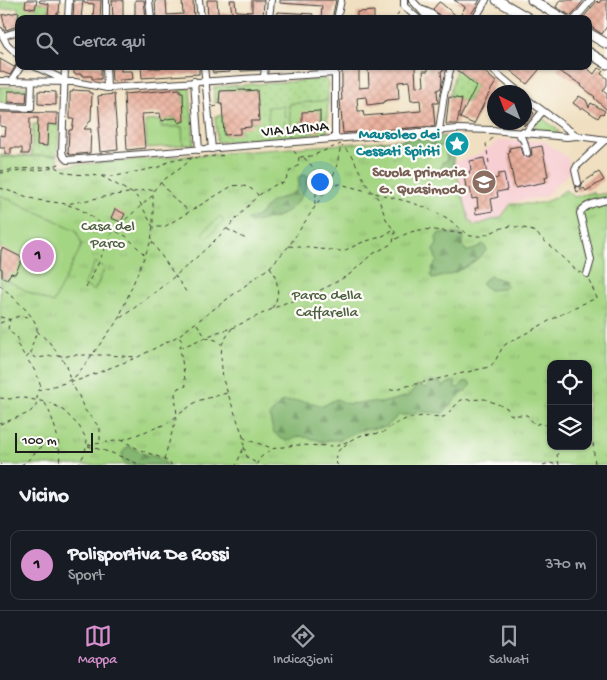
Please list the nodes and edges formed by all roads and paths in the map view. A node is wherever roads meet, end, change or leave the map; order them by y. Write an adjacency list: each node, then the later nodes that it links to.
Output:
1 (68, 0): 14 (street)
2 (106, 0): 15 (street)
3 (149, 0): 16 (street)
4 (199, 0): 17 (street)
5 (271, 0): 18 (street)
6 (340, 0): 19 (street)
7 (404, 0): 20 (street)
8 (412, 0): 13 (street)
9 (486, 0): 23 (street)
10 (497, 0): 24 (main road)
11 (532, 0): 25 (main road)
12 (591, 0): 26 (street)
13 (422, 10): 21 (street); 22 (street)
14 (68, 15)
15 (106, 15)
16 (151, 15)
17 (201, 15)
18 (269, 15)
19 (338, 15)
20 (414, 15)
21 (426, 15)
22 (433, 15)
23 (477, 15)
24 (523, 15)
25 (557, 15)
26 (578, 15)
27 (15, 31): 28 (street)
28 (1, 34): 32 (street)
29 (592, 35): 30 (main road)
30 (607, 44)
31 (0, 52): 33 (path)
32 (15, 52)
33 (3, 54)
34 (592, 55): 35 (main road)
35 (607, 64)
36 (19, 70): 47 (street)
37 (43, 70): 52 (street)
38 (65, 70): 52 (street)
39 (106, 70): 54 (street)
40 (204, 70): 49 (street)
41 (265, 70): 46 (street)
42 (325, 70): 46 (street)
43 (335, 70): 64 (street)
44 (451, 70): 60 (street)
45 (493, 70): 53 (street)
46 (264, 76): 49 (street)
47 (13, 79): 48 (street); 51 (street)
48 (0, 80)
49 (205, 80): 50 (street); 58 (street)
50 (194, 81): 54 (street); 69 (street)
51 (32, 82): 52 (street); 57 (street)
52 (64, 82): 54 (street); 69 (street, VIA LATINA)
53 (511, 85)
54 (107, 88)
55 (532, 104): 59 (street)
56 (222, 105): 58 (path)
57 (0, 107)
58 (208, 108): 68 (street)
59 (542, 112): 61 (street); 63 (street)
60 (439, 130): 61 (street, VIA LATINA); 64 (street, VIA LATINA)
61 (524, 132): 63 (street, VIA LATINA); 70 (street)
62 (492, 134): 75 (path)
63 (577, 136): 65 (street, VIA LATINA)
64 (335, 139): 68 (street, VIA LATINA)
65 (606, 140): 81 (street)
66 (342, 144): 74 (path); 82 (path); 86 (path)
67 (291, 148): 73 (path)
68 (212, 149): 69 (street, VIA LATINA)
69 (199, 150)
70 (527, 153)
71 (227, 155): 72 (path)
72 (192, 157): 79 (path); 80 (path)
73 (299, 157): 74 (path); 87 (path)
74 (304, 158): 92 (path)
75 (489, 163)
76 (58, 165): 77 (path)
77 (54, 166): 78 (path); 79 (path)
78 (0, 172)
79 (101, 176): 85 (path)
80 (160, 183): 84 (path); 93 (path)
81 (578, 183)
82 (328, 187): 86 (path); 92 (path)
83 (0, 188): 90 (path)
84 (155, 188): 85 (path); 88 (path)
85 (130, 192): 90 (path); 91 (path)
86 (372, 192): 98 (path); 100 (path)
87 (258, 195): 93 (path); 97 (path)
88 (152, 196): 91 (path); 96 (path)
89 (607, 200): 107 (street)
90 (67, 204): 95 (path)
91 (142, 205): 96 (path); 99 (path)
92 (315, 207): 104 (path)
93 (189, 210): 96 (path)
94 (112, 219): 95 (path)
95 (106, 227): 99 (path)
96 (154, 227): 103 (path)
97 (227, 229): 101 (path); 108 (path)
98 (393, 229): 102 (path); 104 (path)
99 (114, 230): 105 (path); 110 (path)
100 (465, 233): 102 (path); 107 (path)
101 (246, 239)
102 (395, 240): 112 (path)
103 (151, 241): 105 (path); 108 (path)
104 (289, 246): 106 (path)
105 (145, 255): 116 (path)
106 (270, 267): 112 (path); 118 (path)
107 (587, 274): 132 (path)
108 (176, 277): 111 (path); 116 (path)
109 (0, 285): 114 (path)
110 (86, 287)
111 (187, 293)
112 (268, 311): 119 (path)
113 (0, 317): 115 (path)
114 (32, 317): 115 (path); 120 (path)
115 (9, 320): 117 (path); 129 (path)
116 (118, 320): 127 (path)
117 (0, 323)
118 (197, 323): 121 (path); 122 (path)
119 (232, 328): 122 (path); 123 (path)
120 (36, 331): 125 (path); 126 (path)
121 (178, 336): 124 (path); 128 (path)
122 (206, 338): 123 (path); 124 (path)
123 (222, 344): 133 (path)
124 (180, 348): 137 (path)
125 (30, 354): 126 (path); 129 (path)
126 (59, 355): 127 (path); 130 (path)
127 (93, 355): 128 (path); 130 (path)
128 (138, 357): 130 (path)
129 (26, 358): 131 (path)
130 (70, 381): 131 (path); 144 (path)
131 (41, 388): 135 (path)
132 (390, 390)
133 (228, 393): 137 (path); 140 (path)
134 (0, 398): 135 (path)
135 (35, 401): 136 (path); 138 (path)
136 (44, 402): 145 (path); 148 (path)
137 (177, 416): 142 (path); 150 (path)
138 (0, 424)
139 (547, 426): 141 (path)
140 (242, 436): 146 (path); 147 (path)
141 (352, 439): 147 (path); 158 (path)
142 (122, 440): 144 (path); 150 (path)
143 (592, 442): 161 (path)
144 (100, 443): 145 (path)
145 (87, 445): 154 (path); 155 (path)
146 (244, 447): 151 (path); 157 (path)
147 (271, 448): 151 (path)
148 (60, 450): 152 (path); 153 (path)
149 (559, 450): 160 (path)
150 (164, 459): 156 (path)
151 (256, 464)
152 (21, 465)
153 (59, 465)
154 (78, 465)
155 (141, 465)
156 (172, 465)
157 (236, 465)
158 (338, 465)
159 (544, 465): 160 (path)
160 (558, 465)
161 (595, 465)

